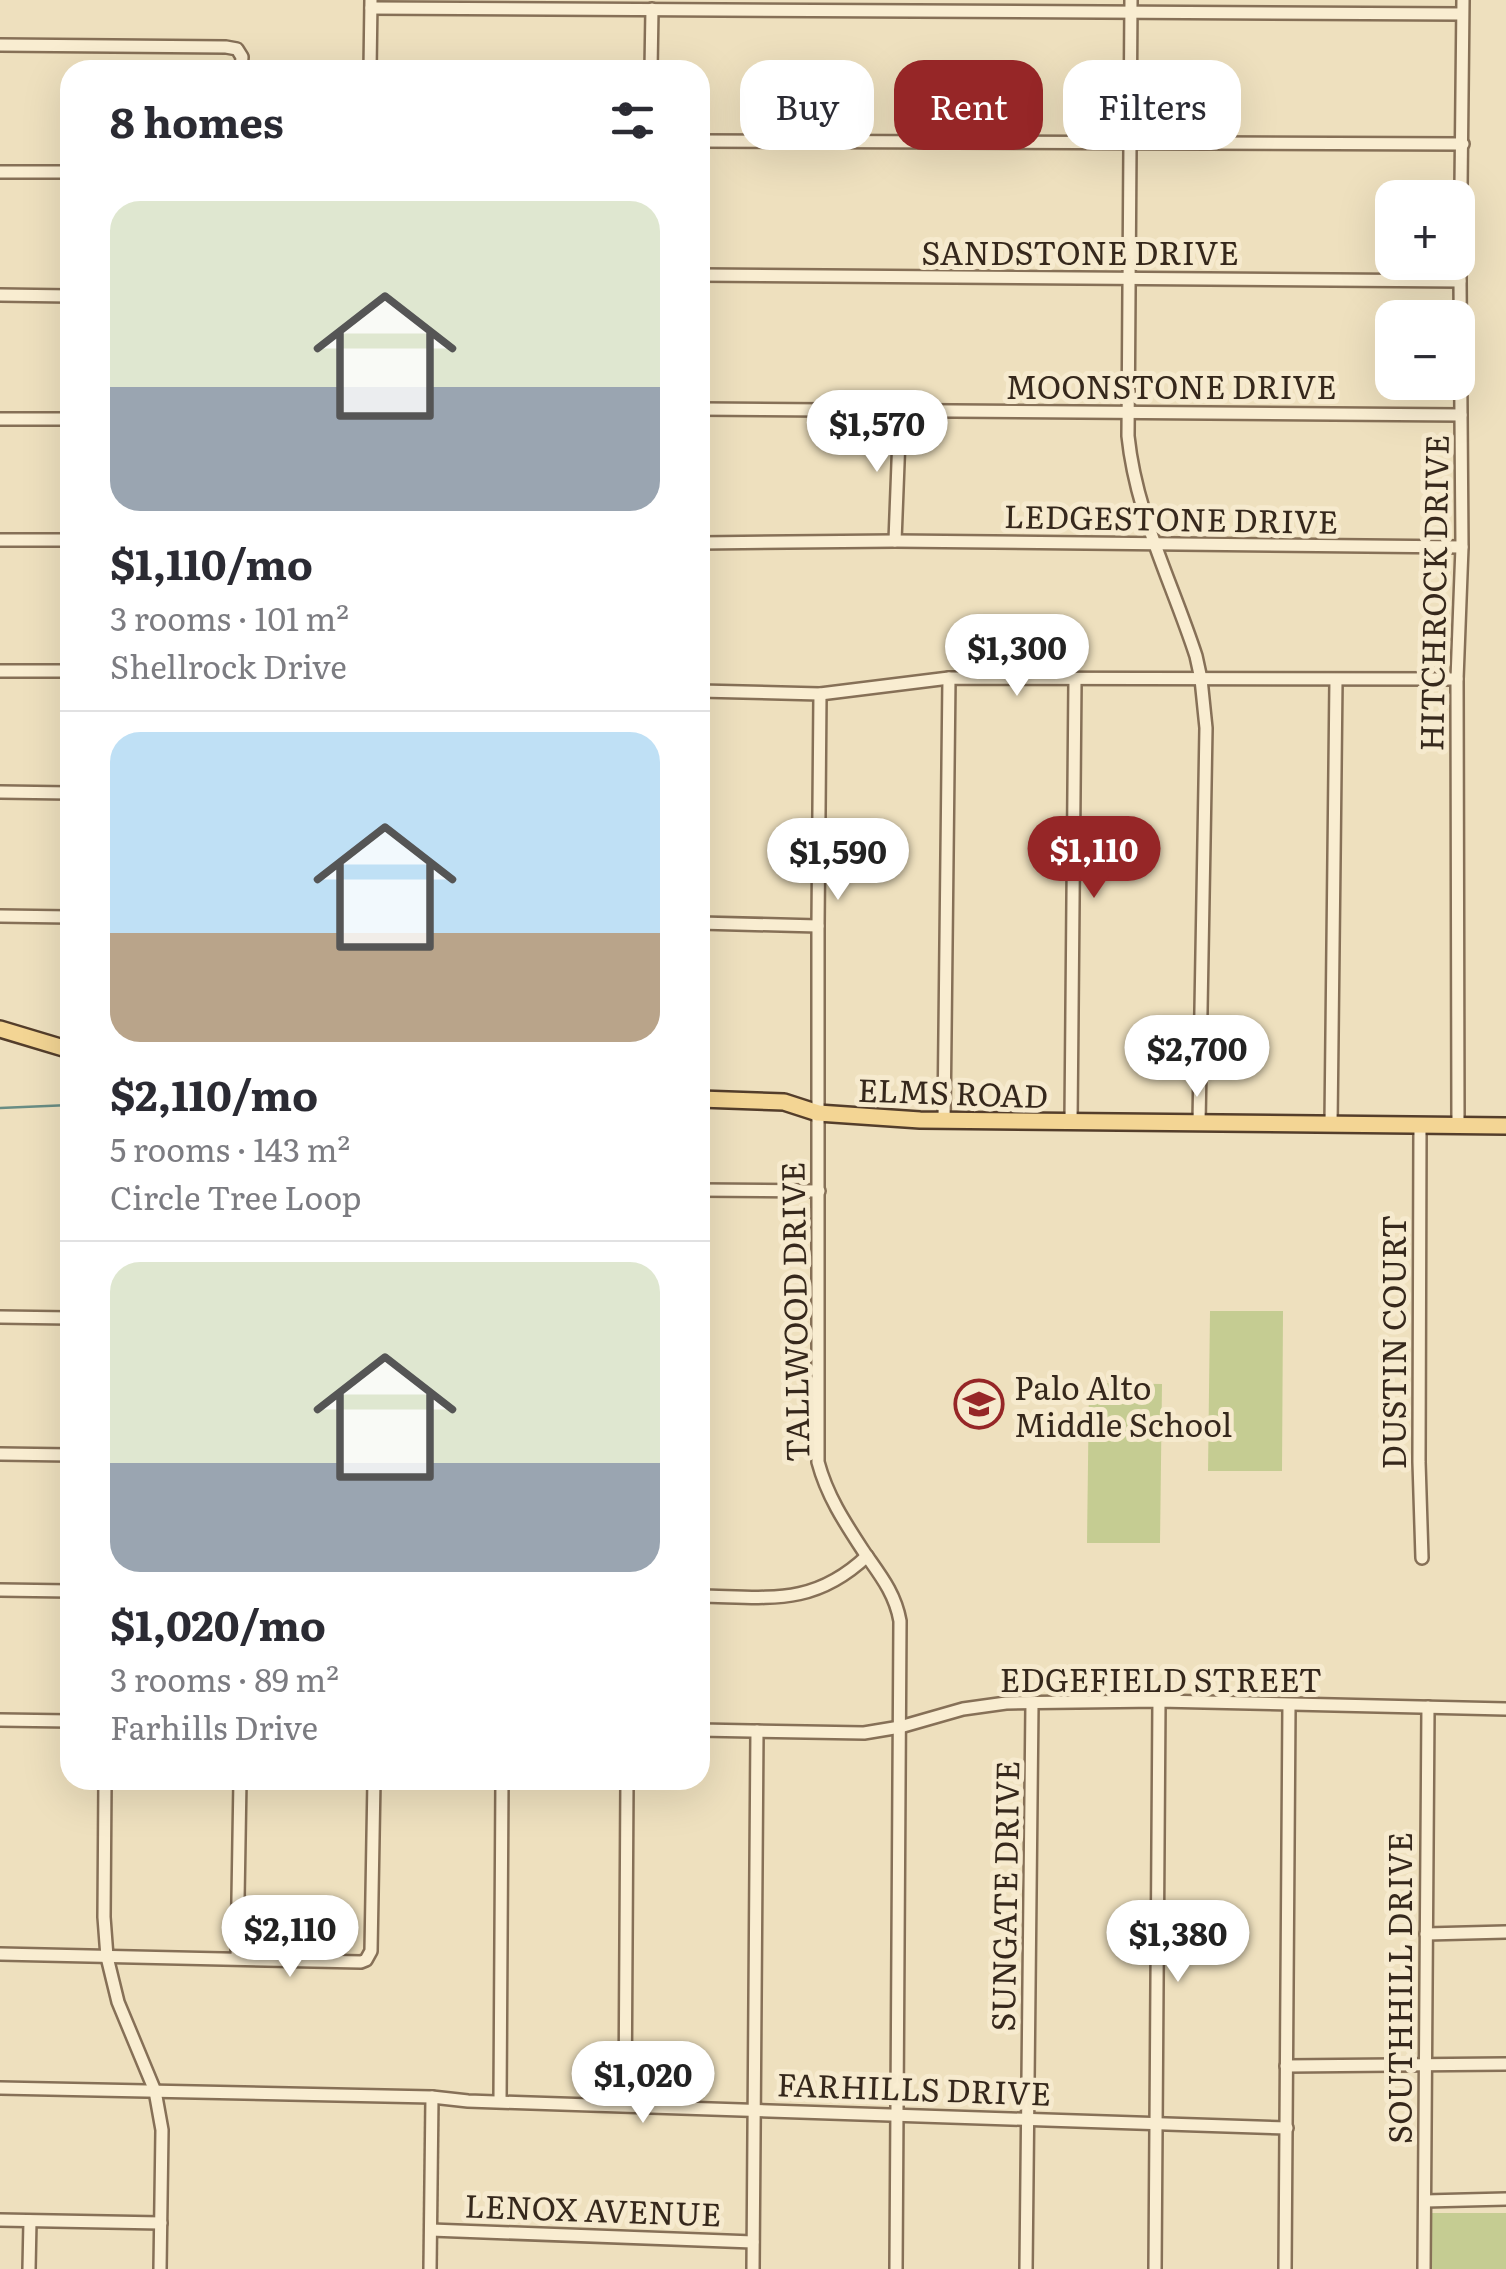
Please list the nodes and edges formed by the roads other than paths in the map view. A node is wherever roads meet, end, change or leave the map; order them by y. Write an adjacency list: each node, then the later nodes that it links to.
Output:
1 (371, 4): 5 (street); 8 (street)
2 (902, 5): 3 (street); 5 (street)
3 (1131, 6): 4 (street); 10 (street)
4 (1462, 7): 14 (street, HITCHROCK DRIVE)
5 (652, 10): 9 (street)
6 (0, 46): 7 (street)
7 (242, 60)
8 (370, 60)
9 (651, 60)
10 (1131, 60)
11 (710, 141): 12 (street)
12 (1063, 143)
13 (1241, 143): 14 (street)
14 (1463, 144): 20 (street, HITCHROCK DRIVE)
15 (1130, 150): 19 (street)
16 (0, 172): 17 (street)
17 (60, 172)
18 (710, 275): 19 (street, SANDSTONE DRIVE)
19 (1130, 279): 20 (street, SANDSTONE DRIVE); 25 (street)
20 (1460, 281): 26 (street, HITCHROCK DRIVE)
21 (0, 295): 22 (street)
22 (60, 296)
23 (710, 409): 24 (street, MOONSTONE DRIVE)
24 (900, 410): 25 (street, MOONSTONE DRIVE); 31 (street)
25 (1128, 412): 26 (street, MOONSTONE DRIVE); 33 (street)
26 (1462, 415): 34 (street, HITCHROCK DRIVE)
27 (0, 419): 28 (street)
28 (60, 419)
29 (0, 540): 30 (street)
30 (60, 540)
31 (895, 542): 32 (street, LEDGESTONE DRIVE); 33 (street, LEDGESTONE DRIVE)
32 (710, 543)
33 (1155, 544): 34 (street, LEDGESTONE DRIVE); 38 (street)
34 (1462, 547): 39 (street, HITCHROCK DRIVE)
35 (0, 671): 36 (street)
36 (60, 671)
37 (949, 678): 40 (street); 43 (street); 54 (street)
38 (1201, 679): 40 (street); 41 (street); 56 (street)
39 (1458, 679): 41 (street); 60 (street, HITCHROCK DRIVE)
40 (1075, 680): 55 (street)
41 (1336, 680): 57 (street)
42 (710, 691): 43 (street)
43 (820, 694): 49 (street, TALLWOOD DRIVE)
44 (0, 792): 45 (street)
45 (60, 794)
46 (0, 916): 47 (street)
47 (60, 916)
48 (710, 922): 49 (street)
49 (818, 926): 53 (street, TALLWOOD DRIVE)
50 (0, 1029): 51 (main road)
51 (60, 1047)
52 (710, 1099): 53 (main road, ELMS ROAD)
53 (818, 1112): 54 (main road, ELMS ROAD); 62 (street, TALLWOOD DRIVE)
54 (944, 1121): 55 (main road, ELMS ROAD)
55 (1071, 1122): 56 (main road, ELMS ROAD)
56 (1200, 1123): 57 (main road, ELMS ROAD)
57 (1331, 1124): 58 (main road, ELMS ROAD)
58 (1420, 1125): 60 (main road, ELMS ROAD); 68 (street, DUSTIN COURT)
59 (1506, 1126): 60 (main road, ELMS ROAD)
60 (1458, 1127)
61 (710, 1190): 62 (street)
62 (819, 1191): 67 (street, TALLWOOD DRIVE)
63 (0, 1317): 64 (street)
64 (60, 1318)
65 (0, 1454): 66 (street)
66 (60, 1454)
67 (867, 1556): 71 (street); 79 (street, TALLWOOD DRIVE)
68 (1422, 1558)
69 (0, 1590): 70 (street)
70 (60, 1591)
71 (710, 1596)
72 (1159, 1702): 73 (street, EDGEFIELD STREET); 74 (street, EDGEFIELD STREET); 103 (street)
73 (1032, 1704): 79 (street, EDGEFIELD STREET); 102 (street, SUNGATE DRIVE)
74 (1290, 1705): 75 (street, EDGEFIELD STREET); 93 (street)
75 (1428, 1707): 76 (street, EDGEFIELD STREET); 88 (street, SOUTHHILL DRIVE)
76 (1506, 1708)
77 (0, 1720): 78 (street)
78 (60, 1721)
79 (900, 1727): 81 (street, EDGEFIELD STREET); 101 (street, TALLWOOD DRIVE)
80 (710, 1730): 81 (street, EDGEFIELD STREET)
81 (756, 1731): 100 (street)
82 (105, 1790): 90 (street)
83 (240, 1790): 91 (street)
84 (374, 1790): 91 (street)
85 (502, 1790): 98 (street)
86 (627, 1790): 99 (street)
87 (1506, 1932): 88 (street)
88 (1426, 1934): 94 (street, SOUTHHILL DRIVE)
89 (0, 1954): 90 (street)
90 (107, 1956): 91 (street); 96 (street)
91 (238, 1958)
92 (1506, 2064): 94 (street)
93 (1286, 2066): 94 (street); 104 (street)
94 (1425, 2066): 106 (street, SOUTHHILL DRIVE)
95 (0, 2088): 96 (street, FARHILLS DRIVE)
96 (155, 2091): 97 (street, FARHILLS DRIVE); 109 (street)
97 (432, 2096): 98 (street, FARHILLS DRIVE); 110 (street)
98 (500, 2101): 99 (street, FARHILLS DRIVE)
99 (625, 2105): 100 (street, FARHILLS DRIVE)
100 (754, 2109): 101 (street, FARHILLS DRIVE); 111 (street)
101 (898, 2114): 102 (street, FARHILLS DRIVE); 116 (street, TALLWOOD DRIVE)
102 (1028, 2119): 103 (street, FARHILLS DRIVE); 117 (street, SUNGATE DRIVE)
103 (1156, 2124): 104 (street, FARHILLS DRIVE); 118 (street)
104 (1286, 2128): 119 (street)
105 (1506, 2199): 106 (street)
106 (1425, 2201): 120 (street, SOUTHHILL DRIVE)
107 (0, 2220): 108 (street)
108 (30, 2221): 109 (street); 112 (street)
109 (161, 2222): 113 (street)
110 (430, 2230): 111 (street, LENOX AVENUE); 114 (street)
111 (753, 2242): 115 (street)
112 (30, 2269)
113 (160, 2269)
114 (430, 2269)
115 (753, 2269)
116 (896, 2269)
117 (1026, 2269)
118 (1155, 2269)
119 (1285, 2269)
120 (1424, 2269)

